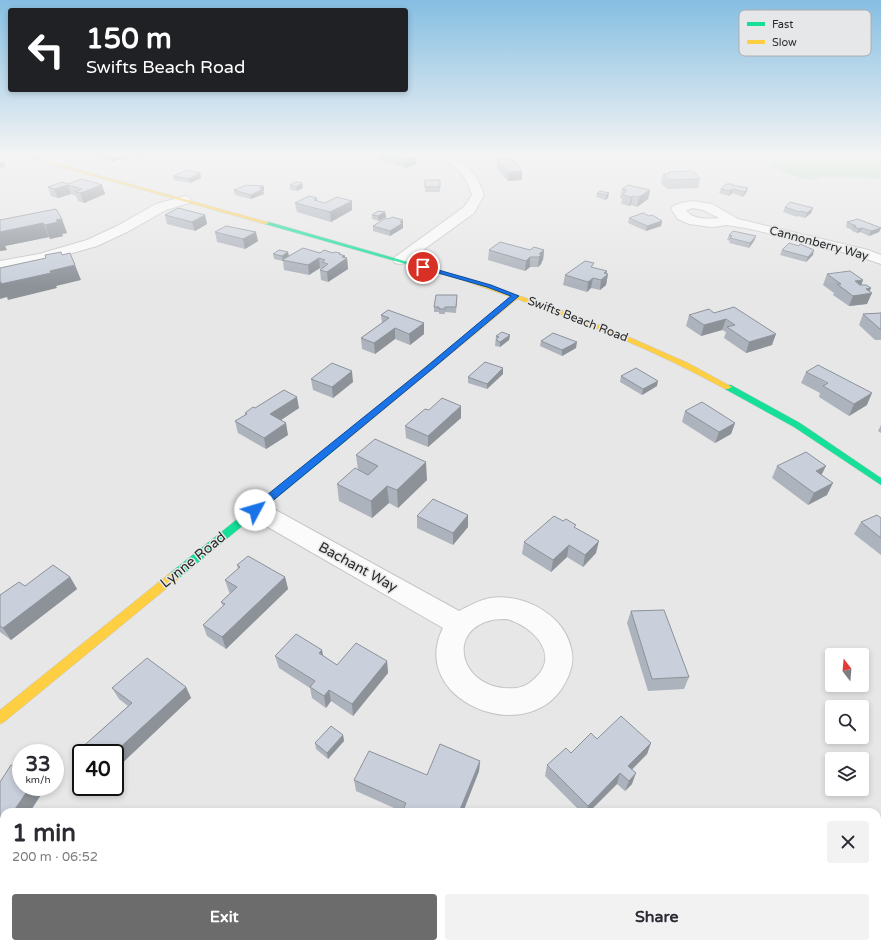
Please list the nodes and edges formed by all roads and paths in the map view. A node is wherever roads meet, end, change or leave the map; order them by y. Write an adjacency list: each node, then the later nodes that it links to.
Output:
1 (179, 198): 3 (street, Swifts Beach Road)
2 (476, 198): 5 (street)
3 (185, 200): 5 (street, Swifts Beach Road); 7 (street)
4 (734, 222): 6 (street, Cannonberry Way)
5 (400, 260): 8 (street, Swifts Beach Road)
6 (881, 260)
7 (0, 265)
8 (516, 296): 9 (street, Swifts Beach Road); 10 (street, Lynne Road)
9 (881, 482)
10 (255, 510): 11 (street, Bachant Way); 12 (street, Lynne Road)
11 (461, 625)
12 (0, 718)

